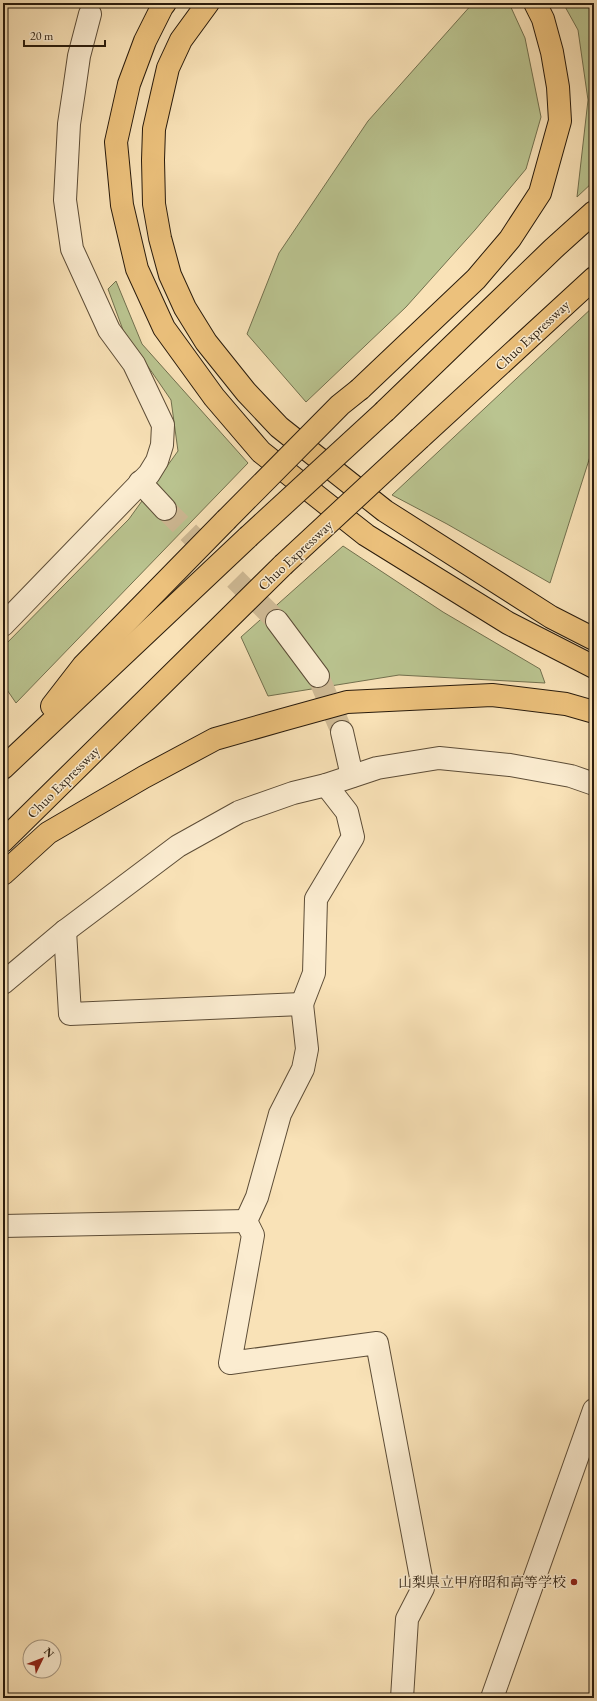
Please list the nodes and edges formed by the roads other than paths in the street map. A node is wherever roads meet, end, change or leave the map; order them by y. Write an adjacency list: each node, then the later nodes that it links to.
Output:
1 (165, 3): 12 (highway)
2 (208, 3): 11 (highway)
3 (535, 3): 16 (highway, bridge)
4 (90, 14): 7 (street)
5 (594, 212): 16 (highway, bridge)
6 (594, 278): 20 (highway, Chuo Expressway, bridge)
7 (140, 482): 8 (street); 10 (street)
8 (165, 509)
9 (277, 621): 13 (street)
10 (3, 625)
11 (594, 639)
12 (594, 666)
13 (318, 676)
14 (594, 712): 21 (highway)
15 (342, 732): 17 (street)
16 (9, 762)
17 (352, 776): 18 (street); 19 (street)
18 (594, 784)
19 (326, 785): 22 (street); 24 (street)
20 (3, 841)
21 (3, 874)
22 (65, 930): 23 (street); 24 (street)
23 (3, 983)
24 (302, 1004): 25 (street)
25 (246, 1221): 26 (street); 28 (street)
26 (3, 1226)
27 (594, 1410): 29 (street)
28 (402, 1698)
29 (492, 1698)

